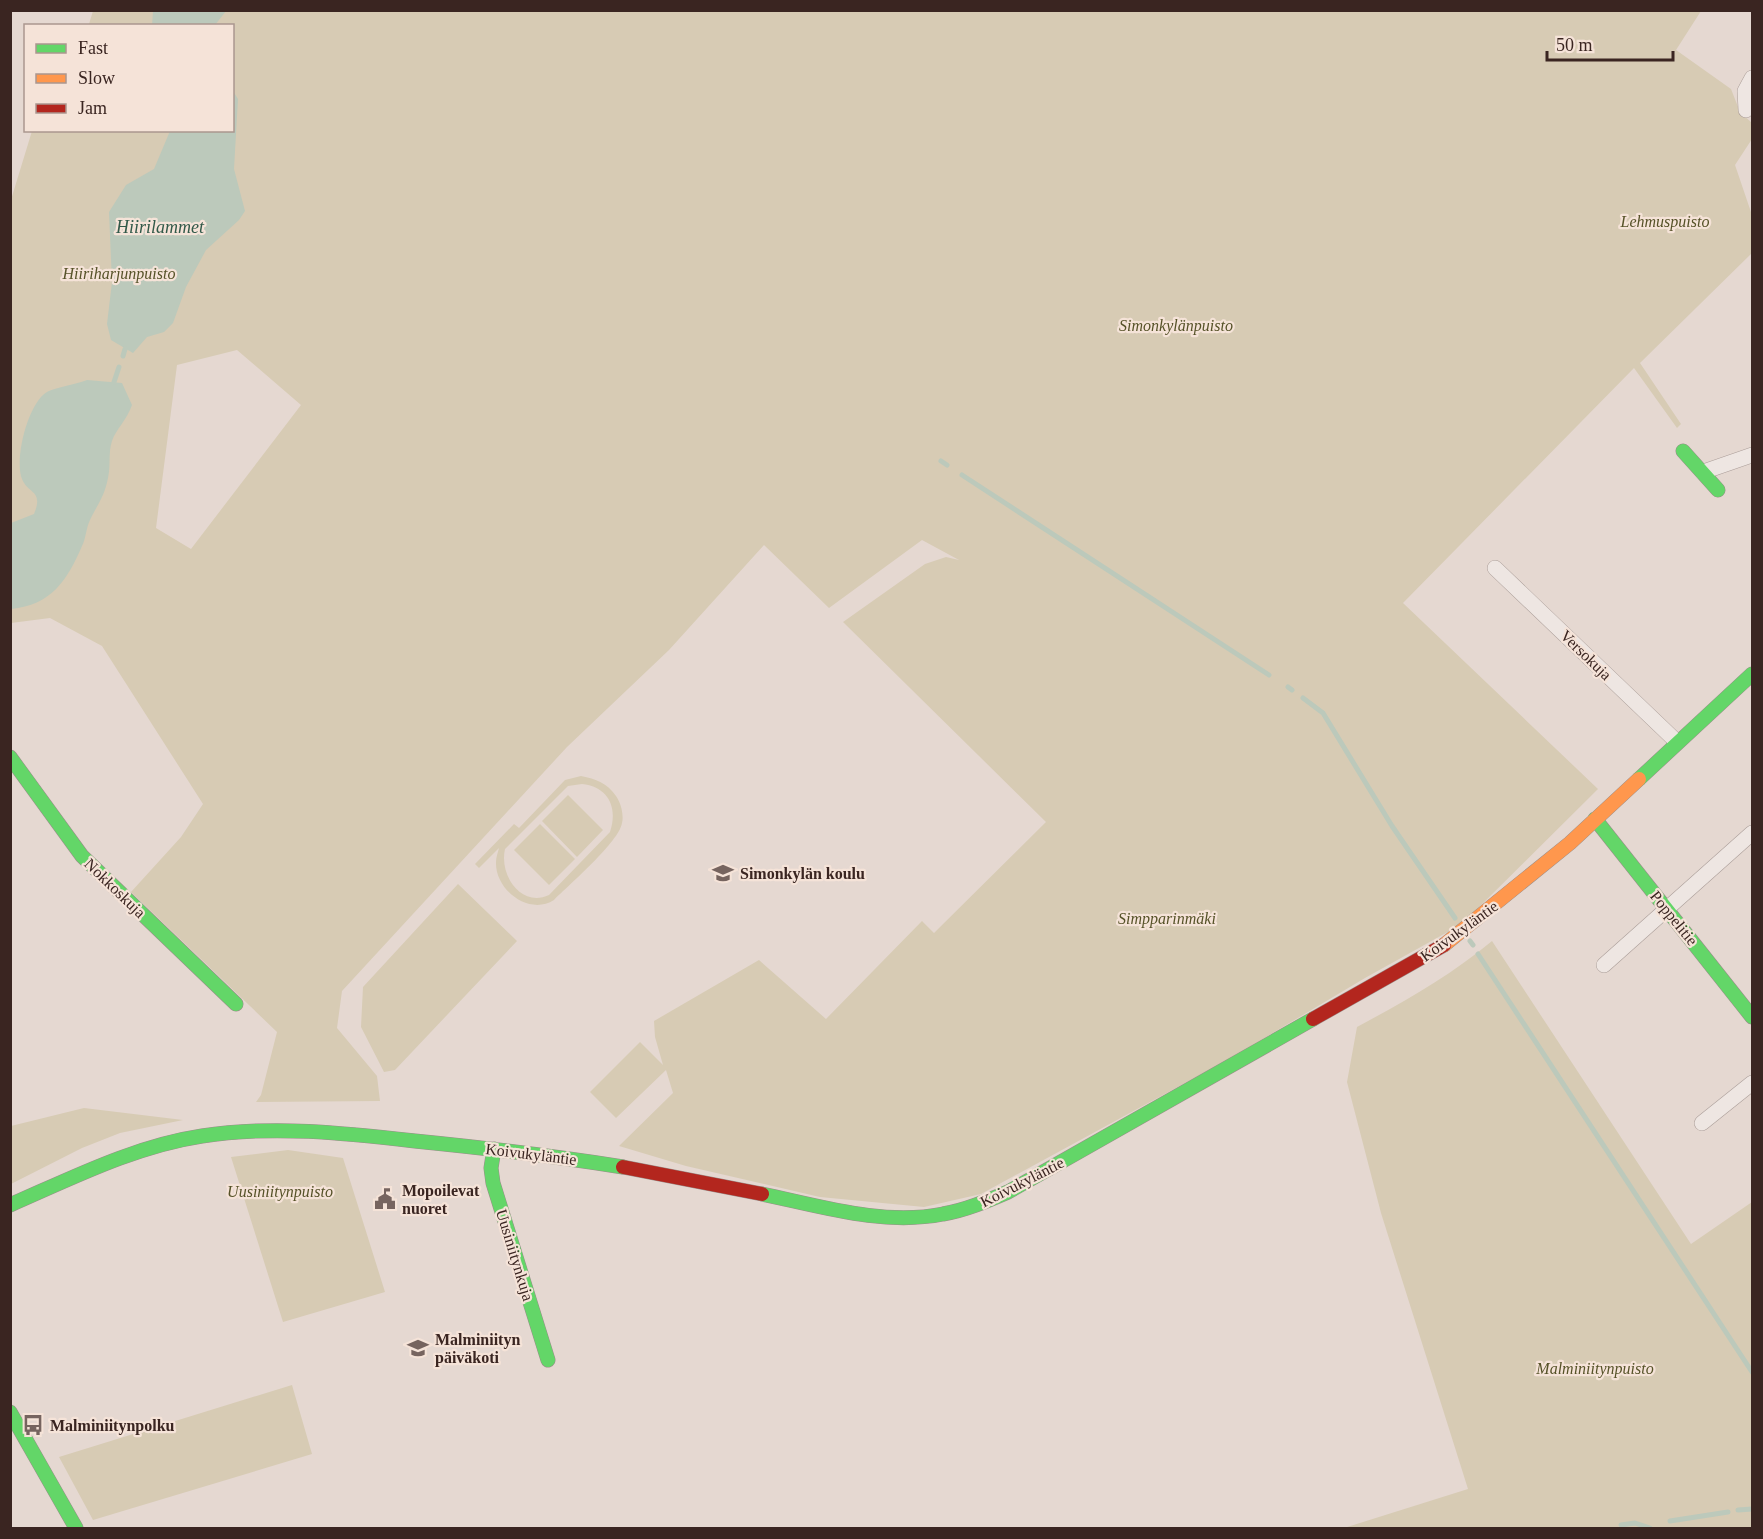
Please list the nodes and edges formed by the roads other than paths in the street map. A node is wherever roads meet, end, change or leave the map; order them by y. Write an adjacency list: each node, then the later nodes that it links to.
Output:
1 (1752, 78): 2 (street)
2 (1746, 110)
3 (1683, 451): 5 (main road)
4 (1752, 455): 5 (street)
5 (1703, 472): 6 (main road)
6 (1719, 490)
7 (1495, 568): 9 (street, Versokuja)
8 (1752, 674): 9 (main road, Koivukyläntie)
9 (1677, 742): 11 (main road, Koivukyläntie)
10 (10, 757): 15 (main road, Nokkoskuja)
11 (1595, 819): 13 (main road, Poppelitie); 19 (main road, Koivukyläntie)
12 (1752, 833): 13 (street)
13 (1666, 909): 14 (street); 16 (main road, Poppelitie)
14 (1604, 965)
15 (236, 1004)
16 (1752, 1017)
17 (1752, 1083): 18 (street)
18 (1702, 1123)
19 (494, 1149): 20 (main road, Koivukyläntie); 21 (main road, Uusiniitynkuja)
20 (10, 1205)
21 (548, 1360)
22 (10, 1412): 23 (main road)
23 (76, 1528)

